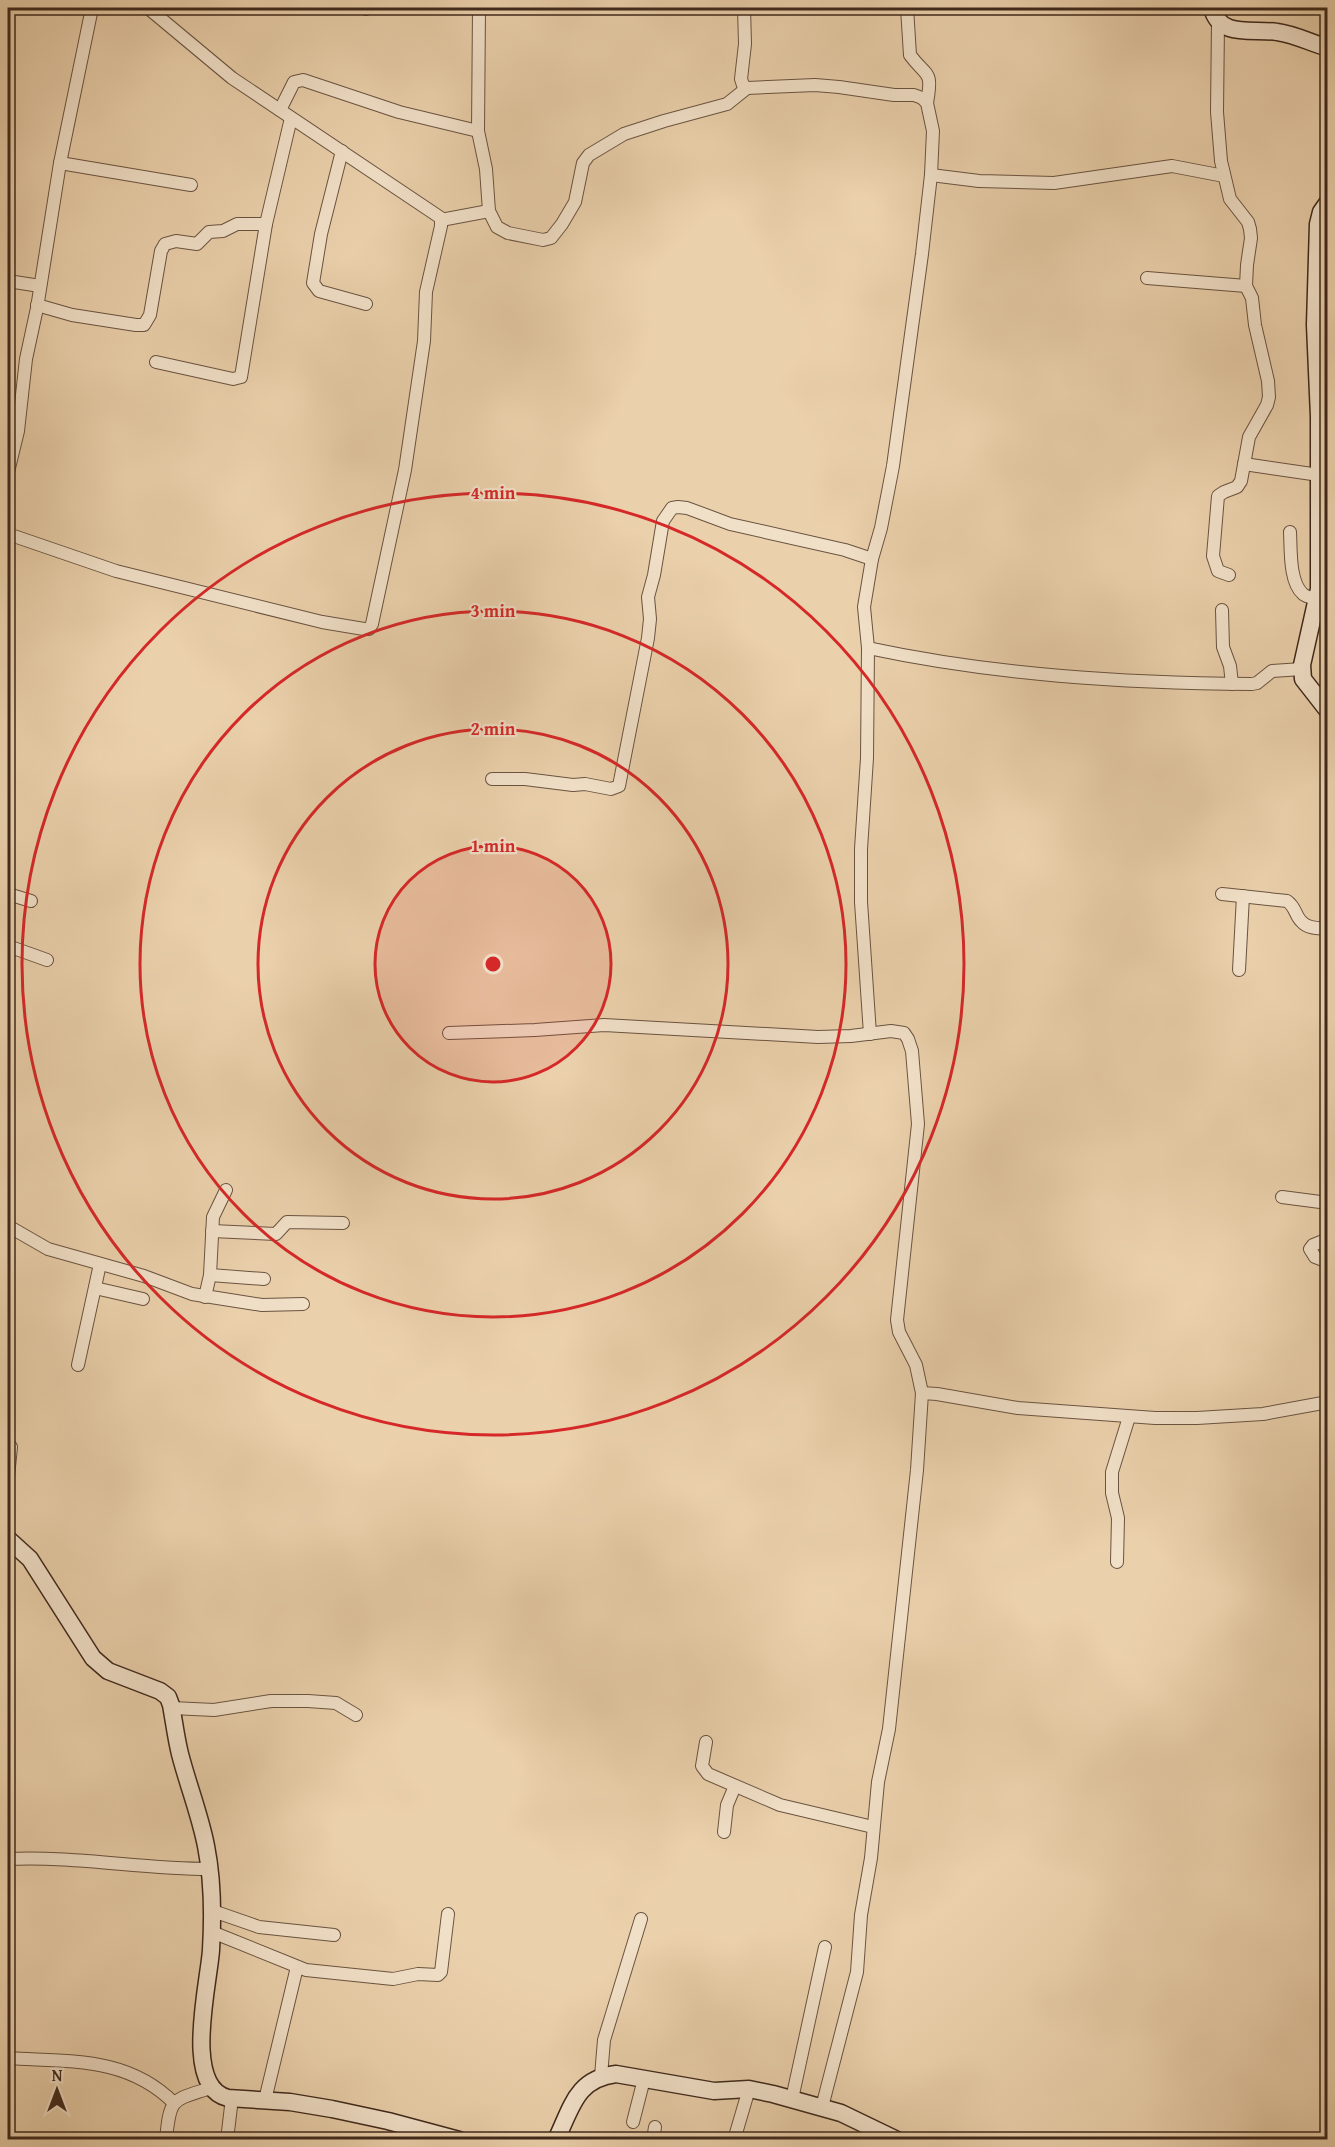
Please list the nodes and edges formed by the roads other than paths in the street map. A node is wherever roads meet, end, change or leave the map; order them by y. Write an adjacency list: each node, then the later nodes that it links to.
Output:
1 (92, 8): 14 (street)
2 (148, 8): 10 (street)
3 (479, 8): 12 (street)
4 (744, 8): 8 (street)
5 (907, 8): 9 (street)
6 (1215, 15): 7 (street); 16 (street)
7 (1328, 48)
8 (747, 88): 9 (street); 19 (street)
9 (927, 103): 15 (street)
10 (280, 110): 11 (street); 12 (street)
11 (291, 118): 13 (street); 21 (street)
12 (478, 131): 19 (street)
13 (342, 151): 20 (street); 26 (street)
14 (60, 163): 17 (street); 24 (street)
15 (931, 175): 16 (street); 34 (street)
16 (1224, 176): 25 (street)
17 (191, 185)
18 (1327, 203): 31 (street)
19 (489, 211): 20 (street)
20 (441, 220): 33 (street)
21 (266, 224): 27 (street); 28 (street)
22 (1147, 278): 25 (street)
23 (8, 281): 24 (street)
24 (40, 286): 27 (street)
25 (1246, 286): 29 (street)
26 (366, 304)
27 (37, 305): 30 (street)
28 (156, 362)
29 (1244, 464): 31 (street); 36 (street)
30 (8, 472)
31 (1319, 475): 35 (street)
32 (1290, 531): 37 (street)
33 (8, 534)
34 (872, 559): 39 (street); 43 (street)
35 (1323, 563): 37 (street)
36 (1229, 575)
37 (1317, 598): 40 (street)
38 (1222, 610): 41 (street)
39 (868, 648): 41 (street); 53 (street)
40 (1302, 669): 41 (street); 42 (street)
41 (1232, 684)
42 (1328, 711)
43 (492, 779)
44 (8, 894): 47 (street)
45 (1222, 894): 46 (street)
46 (1243, 896): 48 (street); 51 (street)
47 (31, 901)
48 (1328, 929)
49 (8, 946): 50 (street)
50 (48, 960)
51 (1239, 970)
52 (449, 1033): 53 (street)
53 (870, 1034): 70 (street)
54 (226, 1190): 59 (street)
55 (1282, 1197): 56 (street)
56 (1328, 1203)
57 (343, 1223): 59 (street)
58 (8, 1226): 62 (street)
59 (212, 1231): 63 (street)
60 (1328, 1239): 61 (street)
61 (1328, 1262)
62 (100, 1264): 65 (street); 66 (street)
63 (210, 1275): 64 (street); 66 (street)
64 (264, 1279)
65 (95, 1288): 67 (street); 69 (street)
66 (205, 1297): 68 (street)
67 (143, 1299)
68 (303, 1304)
69 (78, 1365)
70 (922, 1393): 72 (street); 81 (street)
71 (1328, 1402): 72 (street)
72 (1129, 1417): 76 (street)
73 (8, 1443): 74 (street)
74 (8, 1476)
75 (8, 1539): 77 (street)
76 (1117, 1562)
77 (172, 1708): 78 (street); 84 (street)
78 (357, 1715)
79 (706, 1742): 80 (street)
80 (735, 1786): 81 (street); 82 (street)
81 (873, 1827): 101 (street)
82 (724, 1832)
83 (8, 1859): 84 (street)
84 (209, 1869): 85 (street)
85 (213, 1911): 88 (street); 89 (street)
86 (448, 1914): 91 (street)
87 (641, 1919): 93 (street)
88 (212, 1932): 91 (street); 95 (street)
89 (334, 1935)
90 (825, 1947): 98 (street)
91 (297, 1967): 99 (street)
92 (8, 2058): 100 (street)
93 (601, 2076): 94 (street); 107 (street)
94 (644, 2079): 96 (street); 102 (street)
95 (213, 2087): 97 (street); 100 (street)
96 (749, 2089): 98 (street); 108 (street)
97 (232, 2098): 99 (street); 105 (street)
98 (792, 2099): 101 (street)
99 (264, 2100): 106 (street)
100 (174, 2103): 104 (street)
101 (822, 2107): 103 (street)
102 (633, 2122)
103 (891, 2138)
104 (166, 2139)
105 (227, 2139)
106 (459, 2139)
107 (556, 2139)
108 (734, 2139)

